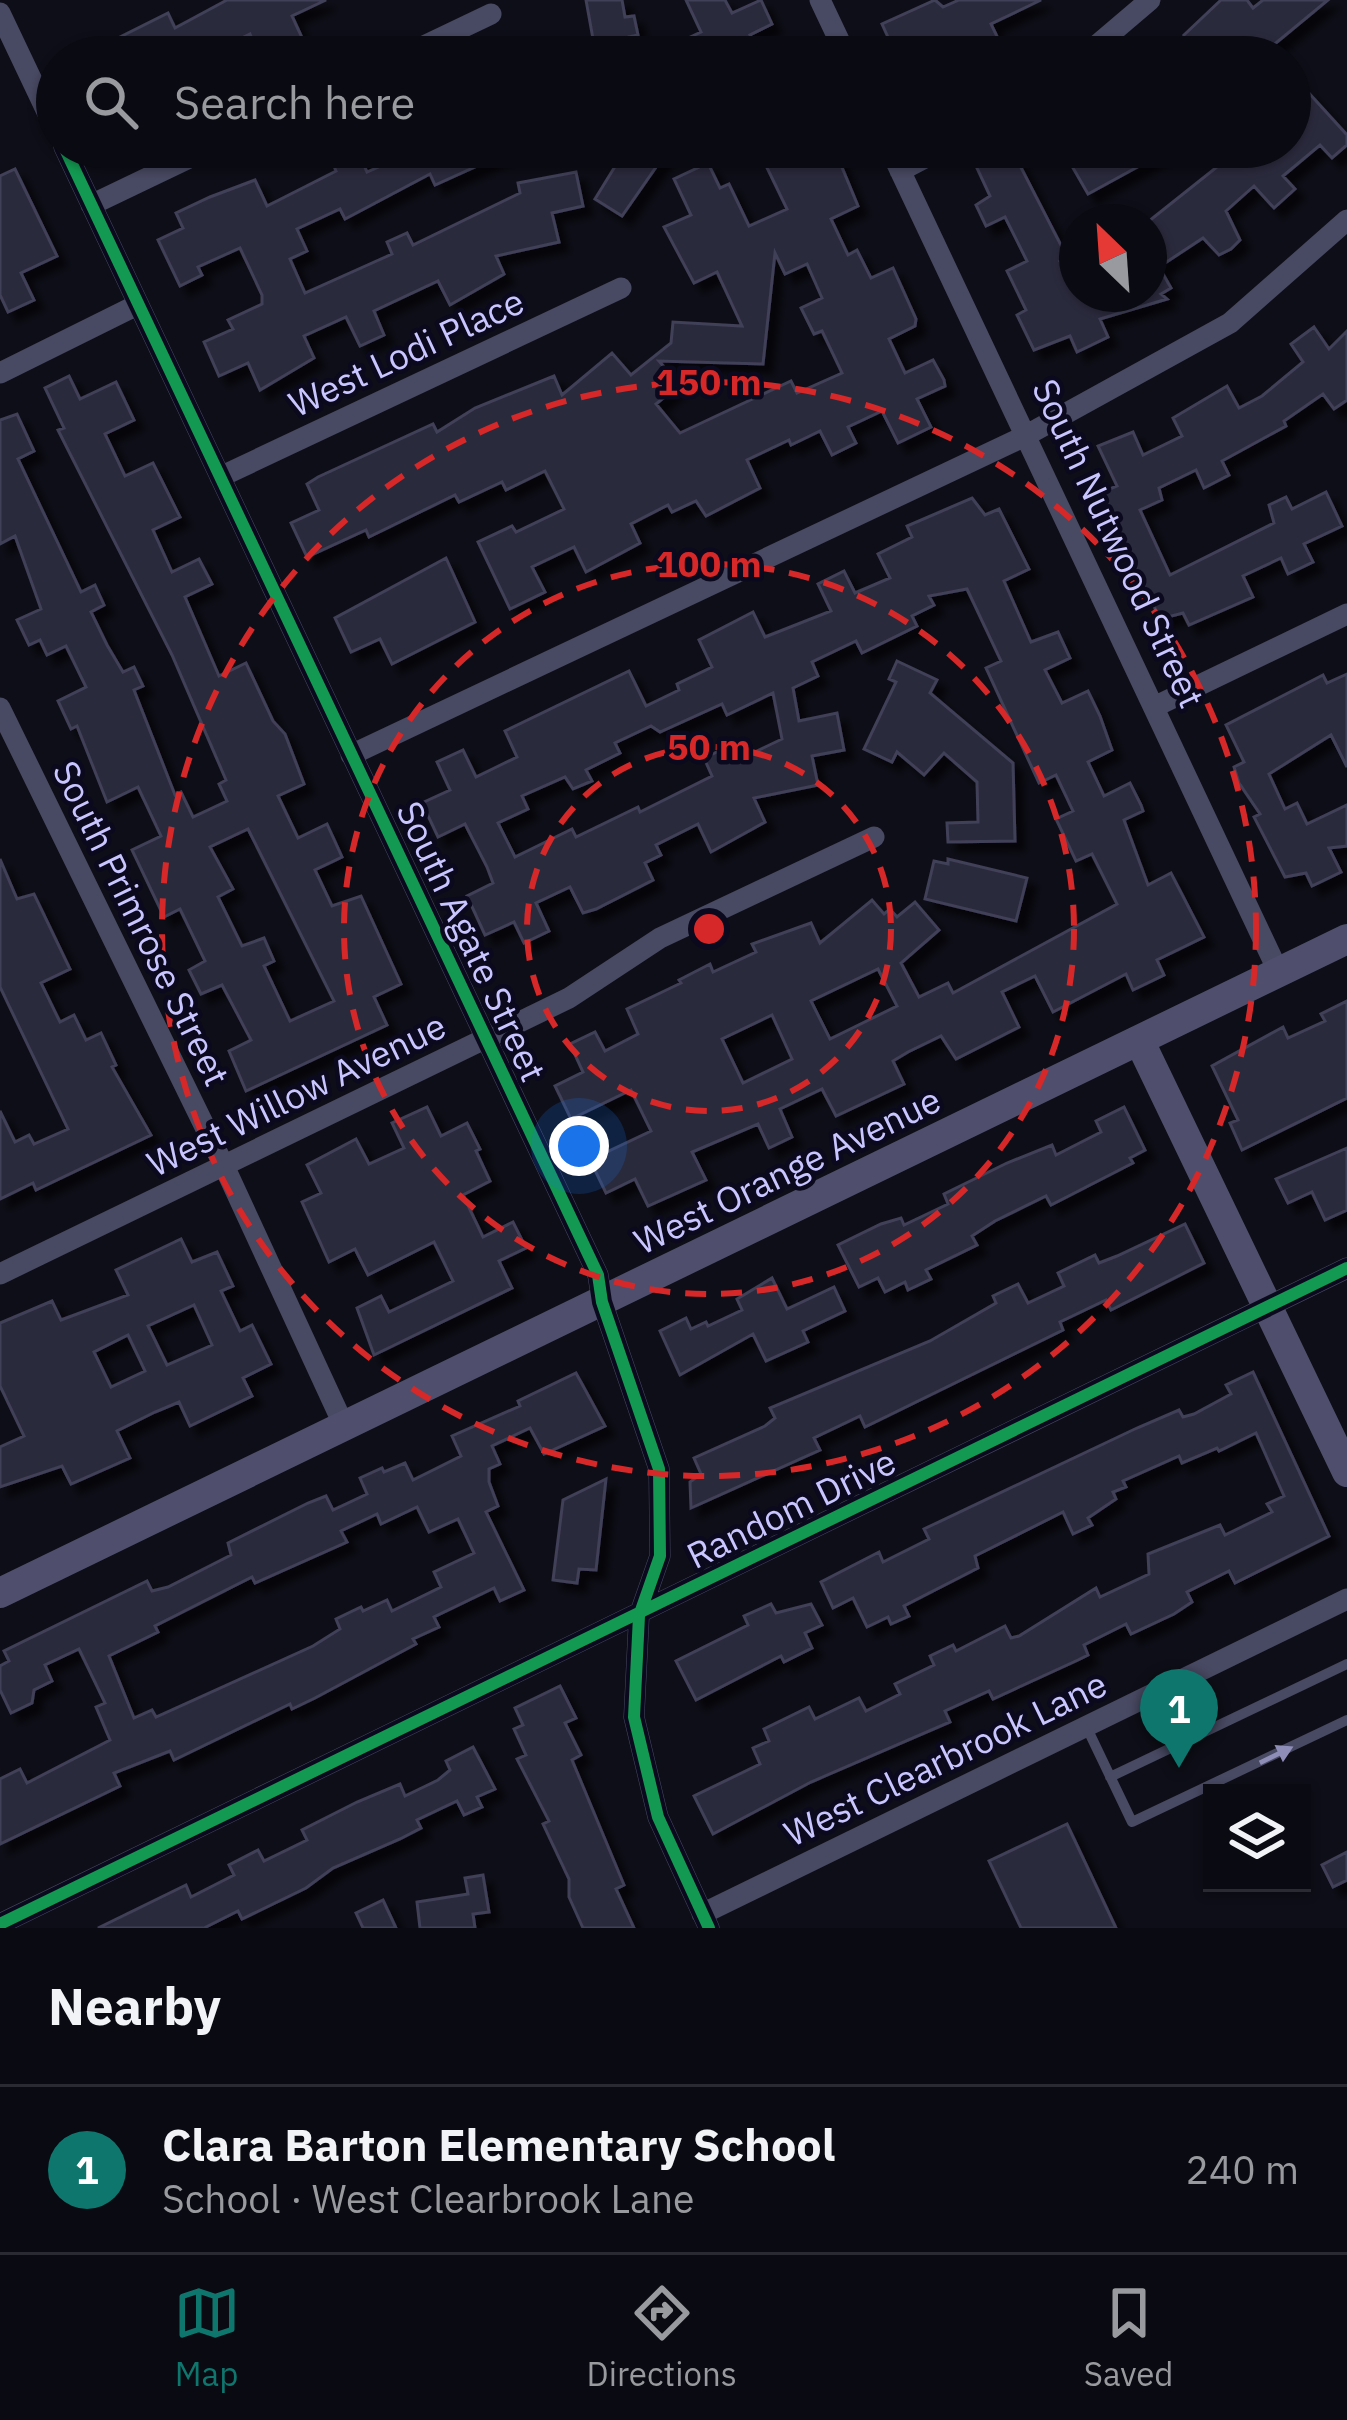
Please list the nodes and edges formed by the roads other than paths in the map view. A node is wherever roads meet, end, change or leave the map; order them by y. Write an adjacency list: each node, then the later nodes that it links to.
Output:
1 (820, 0): 6 (street)
2 (1150, 0): 7 (street)
3 (0, 13): 8 (street)
4 (491, 14): 5 (street)
5 (445, 36)
6 (837, 36)
7 (1108, 36)
8 (36, 89)
9 (74, 168): 14 (street, South Agate Street)
10 (169, 168): 14 (street)
11 (898, 168): 13 (street, South Nutwood Street)
12 (907, 168): 13 (street)
13 (900, 172): 19 (street, South Nutwood Street)
14 (92, 205): 17 (street, South Agate Street)
15 (1347, 220): 19 (street)
16 (621, 288): 20 (street, West Lodi Place)
17 (135, 306): 18 (street); 20 (street, South Agate Street)
18 (0, 373)
19 (1025, 436): 22 (street, South Nutwood Street); 24 (street)
20 (220, 477): 24 (street, South Agate Street)
21 (1347, 614): 22 (street)
22 (1154, 707): 27 (street, South Nutwood Street)
23 (0, 708): 30 (street, South Primrose Street)
24 (350, 755): 28 (street, South Agate Street)
25 (874, 837): 28 (street, West Willow Avenue)
26 (1347, 939): 27 (street, West Orange Avenue)
27 (1279, 973): 29 (street, West Orange Avenue)
28 (485, 1039): 30 (street, West Willow Avenue); 33 (street, South Agate Street)
29 (1140, 1042): 33 (street, West Orange Avenue); 34 (street)
30 (225, 1168): 32 (street, West Willow Avenue); 35 (street, South Primrose Street)
31 (1347, 1268): 34 (street, Random Drive)
32 (0, 1274)
33 (602, 1302): 35 (street, West Orange Avenue); 39 (street, South Agate Street)
34 (1269, 1307): 36 (street); 39 (street, Random Drive)
35 (345, 1428): 37 (street, West Orange Avenue)
36 (1347, 1472)
37 (0, 1593)
38 (1347, 1599): 42 (street, West Clearbrook Lane)
39 (639, 1616): 44 (street, South Agate Street); 45 (street, Random Drive)
40 (1347, 1664): 43 (lane)
41 (1347, 1720): 43 (lane, one-way to 41)
42 (1086, 1726): 43 (lane); 44 (street, West Clearbrook Lane)
43 (1110, 1777)
44 (705, 1921)
45 (0, 1924)

